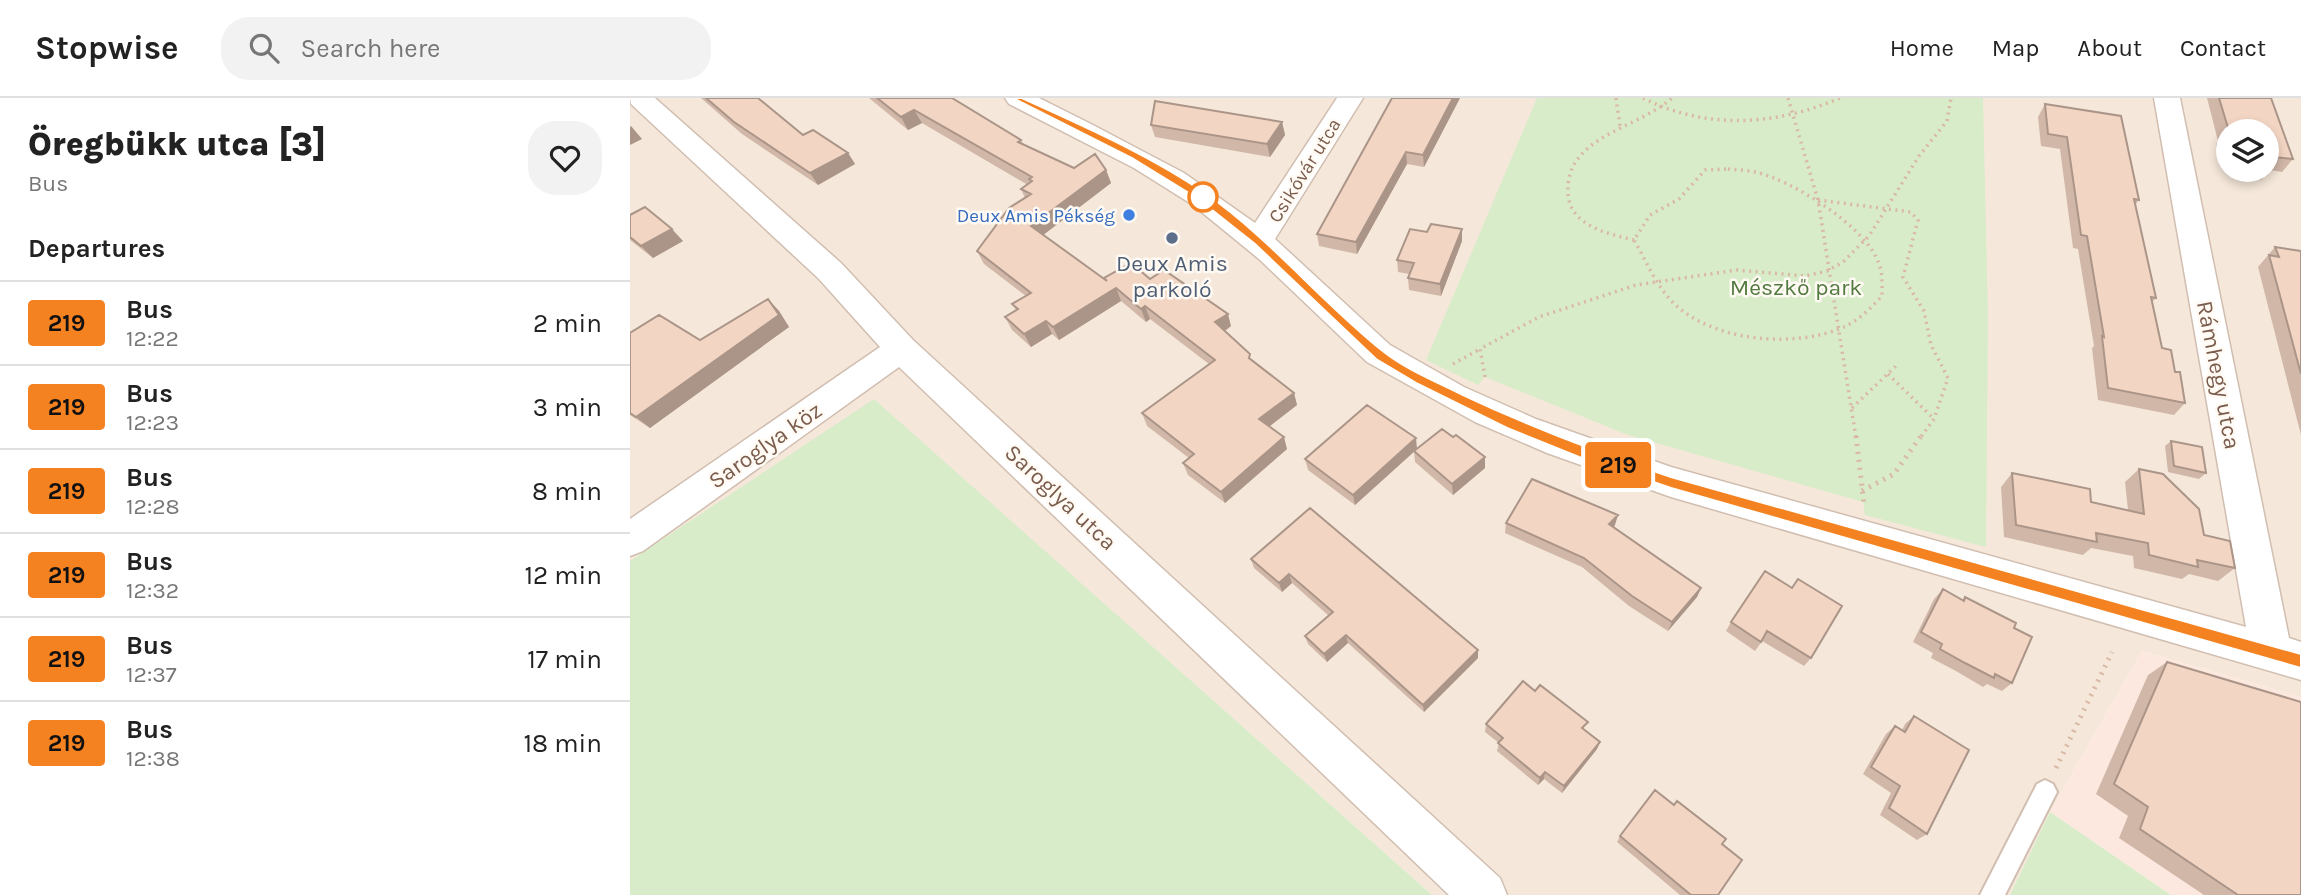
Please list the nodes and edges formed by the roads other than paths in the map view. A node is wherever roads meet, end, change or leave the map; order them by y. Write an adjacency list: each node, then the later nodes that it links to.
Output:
1 (640, 98): 6 (street, Saroglya utca)
2 (1018, 98): 5 (street)
3 (1350, 98): 5 (street, Csikóvár utca)
4 (2166, 98): 8 (street, Rámhegy utca)
5 (1259, 241): 8 (street)
6 (901, 349): 7 (street, Saroglya köz); 10 (street, Saroglya utca)
7 (630, 540)
8 (2286, 656)
9 (2045, 792): 11 (lane)
10 (1483, 895)
11 (1992, 895)

